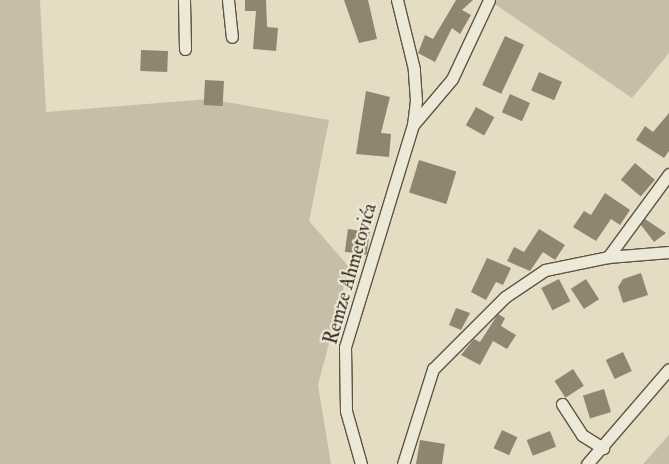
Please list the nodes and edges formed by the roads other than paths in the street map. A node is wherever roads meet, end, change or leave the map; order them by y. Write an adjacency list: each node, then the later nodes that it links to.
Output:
1 (184, 0): 6 (street)
2 (228, 0): 5 (street)
3 (397, 0): 7 (street, Remze Ahmetovića)
4 (489, 0): 7 (street, Remze Ahmetovića)
5 (232, 37)
6 (185, 49)
7 (414, 125): 14 (street, Remze Ahmetovića)
8 (669, 174): 10 (street)
9 (669, 252): 10 (street)
10 (608, 257): 15 (street)
11 (669, 369): 13 (street)
12 (562, 404): 13 (street)
13 (603, 448): 16 (street)
14 (361, 464)
15 (403, 464)
16 (587, 464)

